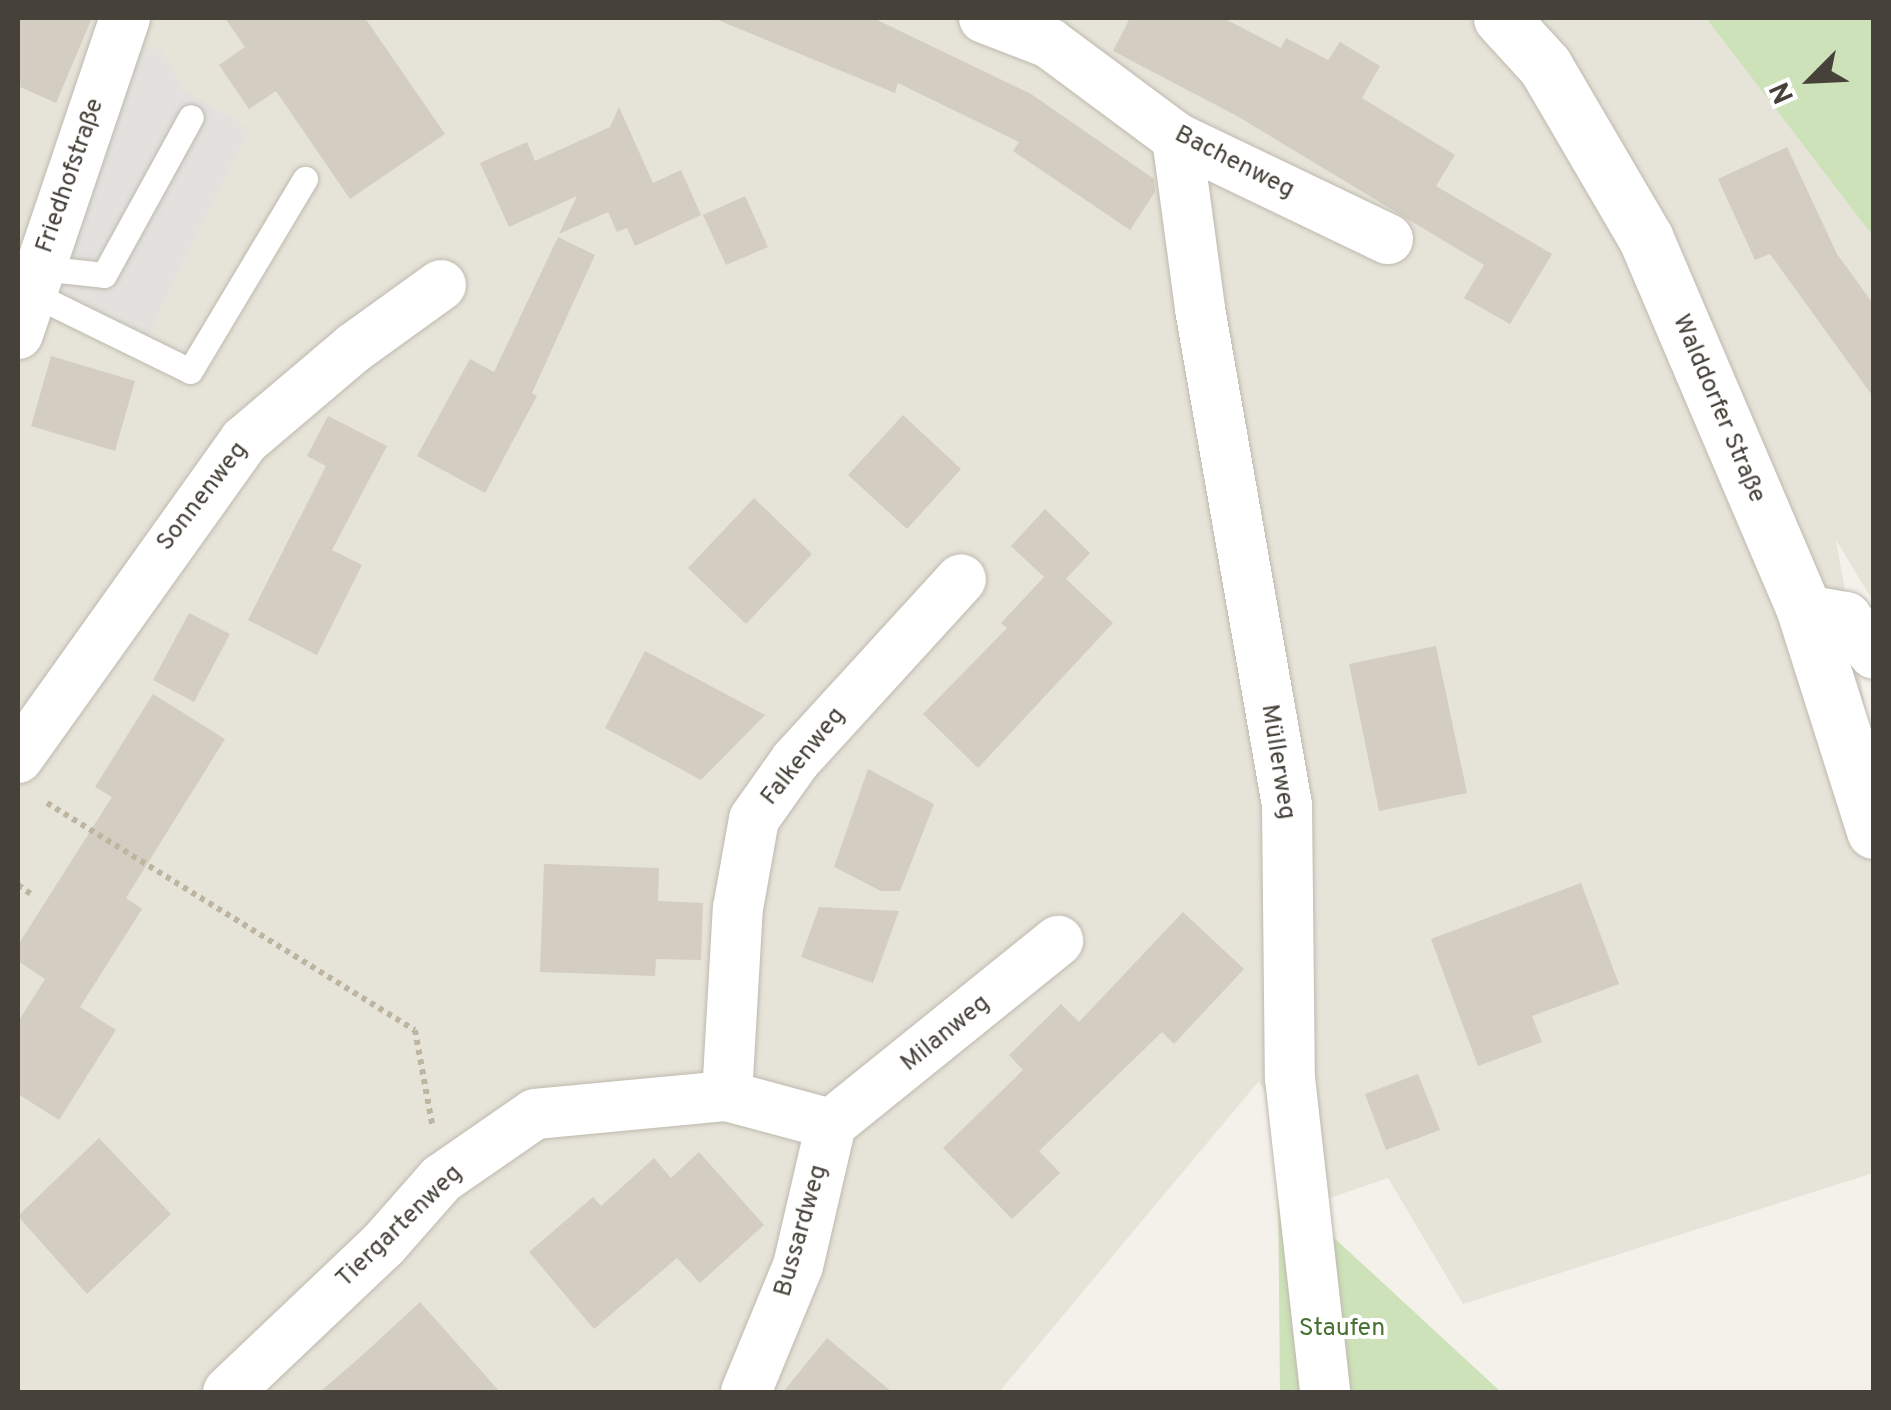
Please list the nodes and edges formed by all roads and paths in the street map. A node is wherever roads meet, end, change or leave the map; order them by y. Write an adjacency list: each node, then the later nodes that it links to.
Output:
1 (125, 18): 9 (street, Friedhofstraße)
2 (984, 18): 5 (street, Bachenweg)
3 (1501, 18): 11 (street, Walddorfer Straße)
4 (190, 117): 9 (lane)
5 (1177, 138): 7 (street, Bachenweg); 23 (street, Müllerweg)
6 (304, 178): 9 (lane)
7 (1388, 239)
8 (441, 285): 13 (street, Sonnenweg)
9 (30, 298)
10 (961, 579): 18 (street, Falkenweg)
11 (1804, 610): 12 (street); 14 (street, Walddorfer Straße)
12 (1874, 654)
13 (26, 777): 20 (path)
14 (1874, 831)
15 (18, 885): 16 (path)
16 (34, 896)
17 (1058, 942): 19 (street, Milanweg)
18 (728, 1096): 19 (street, Tiergartenweg); 20 (street, Tiergartenweg)
19 (832, 1124): 22 (street, Bussardweg)
20 (442, 1179): 21 (street, Tiergartenweg)
21 (228, 1392)
22 (746, 1392)
23 (1325, 1392)

